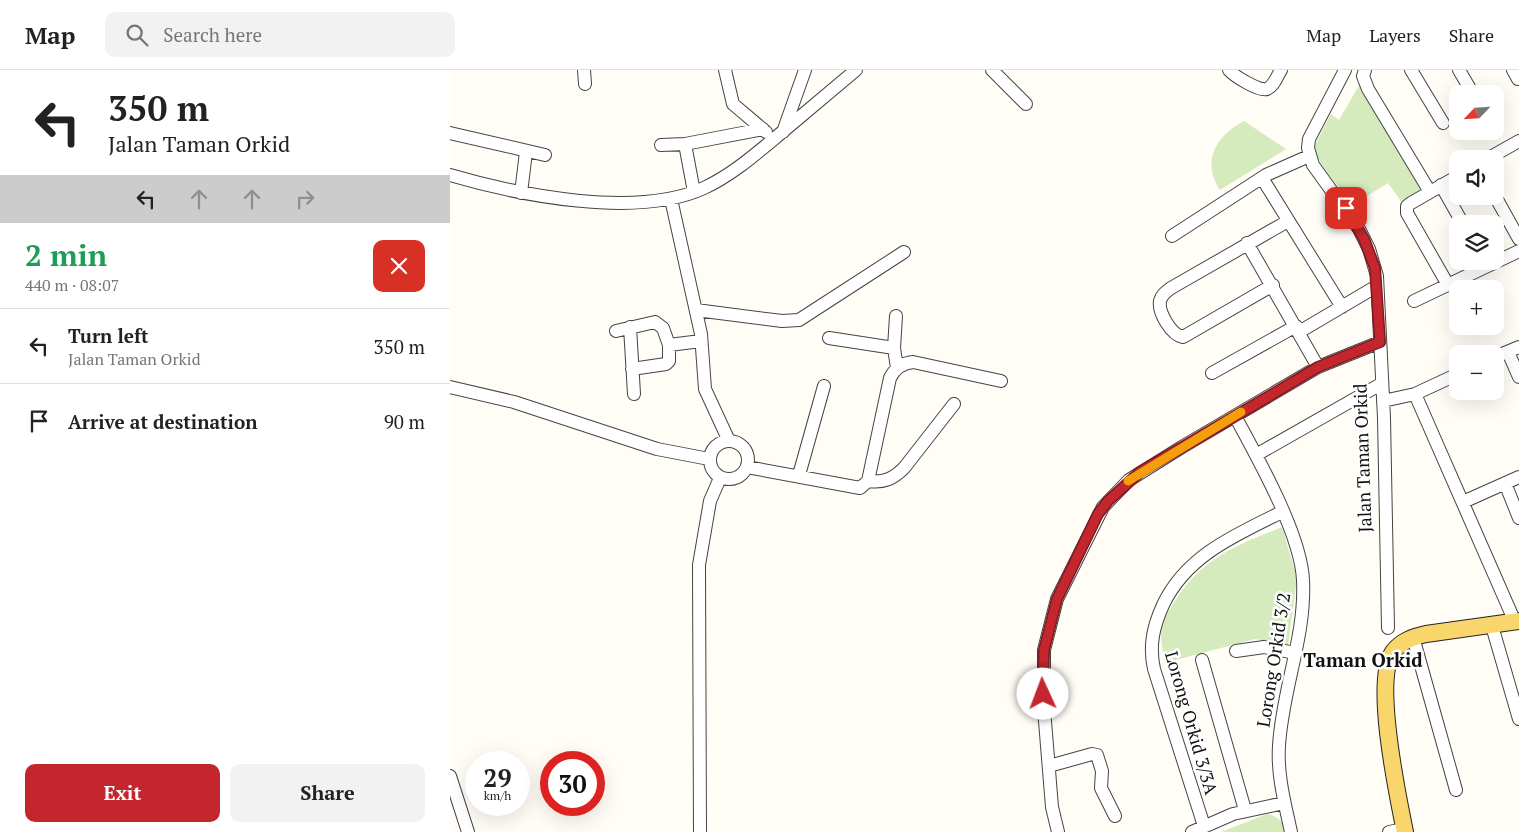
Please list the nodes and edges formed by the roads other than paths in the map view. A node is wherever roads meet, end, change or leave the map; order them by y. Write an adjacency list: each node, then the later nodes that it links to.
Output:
1 (584, 70): 12 (street)
2 (725, 70): 16 (street)
3 (805, 70): 18 (street)
4 (856, 70): 18 (street)
5 (992, 70): 14 (street)
6 (1281, 70): 11 (street)
7 (1345, 70): 25 (street)
8 (1365, 70): 31 (street)
9 (1411, 70): 15 (street)
10 (1459, 70): 13 (street)
11 (1230, 71)
12 (586, 84)
13 (1468, 85)
14 (1026, 104)
15 (1443, 123)
16 (762, 129): 18 (street); 20 (street)
17 (450, 133): 23 (street)
18 (778, 135): 30 (street)
19 (1519, 141): 22 (street)
20 (685, 144): 21 (street); 30 (street)
21 (661, 146)
22 (1503, 150)
23 (526, 152): 24 (street); 32 (street)
24 (544, 155)
25 (1309, 156): 27 (street); 46 (street, Jalan Taman Orkid)
26 (450, 175): 32 (street)
27 (1262, 178): 36 (street); 37 (street)
28 (1449, 181): 29 (street)
29 (1441, 185): 31 (street); 35 (street)
30 (694, 192): 33 (street)
31 (1430, 192): 45 (street)
32 (521, 193): 33 (street)
33 (671, 199): 49 (street)
34 (1500, 205): 38 (street)
35 (1458, 215)
36 (1288, 221): 39 (street); 48 (street)
37 (1172, 236)
38 (1519, 239)
39 (1247, 243): 44 (street); 44 (street)
40 (1519, 251): 42 (street)
41 (904, 252): 49 (street)
42 (1504, 257)
43 (1475, 270): 45 (street)
44 (1273, 284): 52 (street)
45 (1448, 285): 47 (street)
46 (1377, 286): 48 (street); 56 (street, Jalan Taman Orkid)
47 (1414, 301)
48 (1342, 307): 52 (street)
49 (696, 310): 55 (street)
50 (896, 316): 58 (street)
51 (630, 327): 53 (street); 57 (street); 62 (street)
52 (1298, 329): 60 (street); 63 (street)
53 (616, 331)
54 (828, 338): 58 (street)
55 (702, 341): 57 (street); 75 (street)
56 (1380, 342): 60 (street); 67 (street, Jalan Taman Orkid)
57 (669, 345): 62 (street)
58 (894, 348): 61 (street)
59 (1513, 349): 64 (street)
60 (1318, 367): 74 (street)
61 (897, 368): 66 (street); 82 (street)
62 (632, 369): 70 (street)
63 (1212, 373)
64 (1519, 377)
65 (1449, 378): 71 (street)
66 (1001, 381)
67 (1381, 384): 72 (street, Jalan Taman Orkid); 76 (street)
68 (824, 386): 79 (street)
69 (450, 387): 77 (street)
70 (634, 394)
71 (1415, 394): 72 (street); 84 (street)
72 (1383, 401): 89 (street, Jalan Taman Orkid)
73 (954, 404): 82 (street)
74 (1234, 416): 76 (street, Lorong Orkid 3/2); 95 (street)
75 (729, 441): 77 (street); 78 (street)
76 (1256, 455): 85 (street, Lorong Orkid 3/2)
77 (709, 459): 81 (street)
78 (747, 467): 79 (street); 81 (street)
79 (799, 476): 82 (street)
80 (1519, 477): 83 (street)
81 (720, 478): 104 (street)
82 (868, 480)
83 (1504, 483): 84 (street); 86 (street)
84 (1463, 502): 87 (street)
85 (1282, 512): 92 (street, Lorong Orkid 3/2); 101 (street, Lorong Orkid 3/3A)
86 (1519, 518)
87 (1517, 621): 88 (main road)
88 (1492, 626): 90 (main road); 94 (street)
89 (1388, 628)
90 (1412, 637): 97 (street); 102 (main road)
91 (1236, 651): 92 (street)
92 (1295, 653): 98 (street, Lorong Orkid 3/2)
93 (1202, 660): 99 (street)
94 (1519, 719)
95 (1049, 766): 100 (street); 105 (street)
96 (450, 776): 103 (street)
97 (1456, 790)
98 (1284, 803): 99 (street); 106 (street, Lorong Orkid 3/2)
99 (1245, 810): 101 (street)
100 (1115, 816)
101 (1198, 829)
102 (1400, 831)
103 (468, 832)
104 (700, 832)
105 (1058, 832)
106 (1291, 832)

